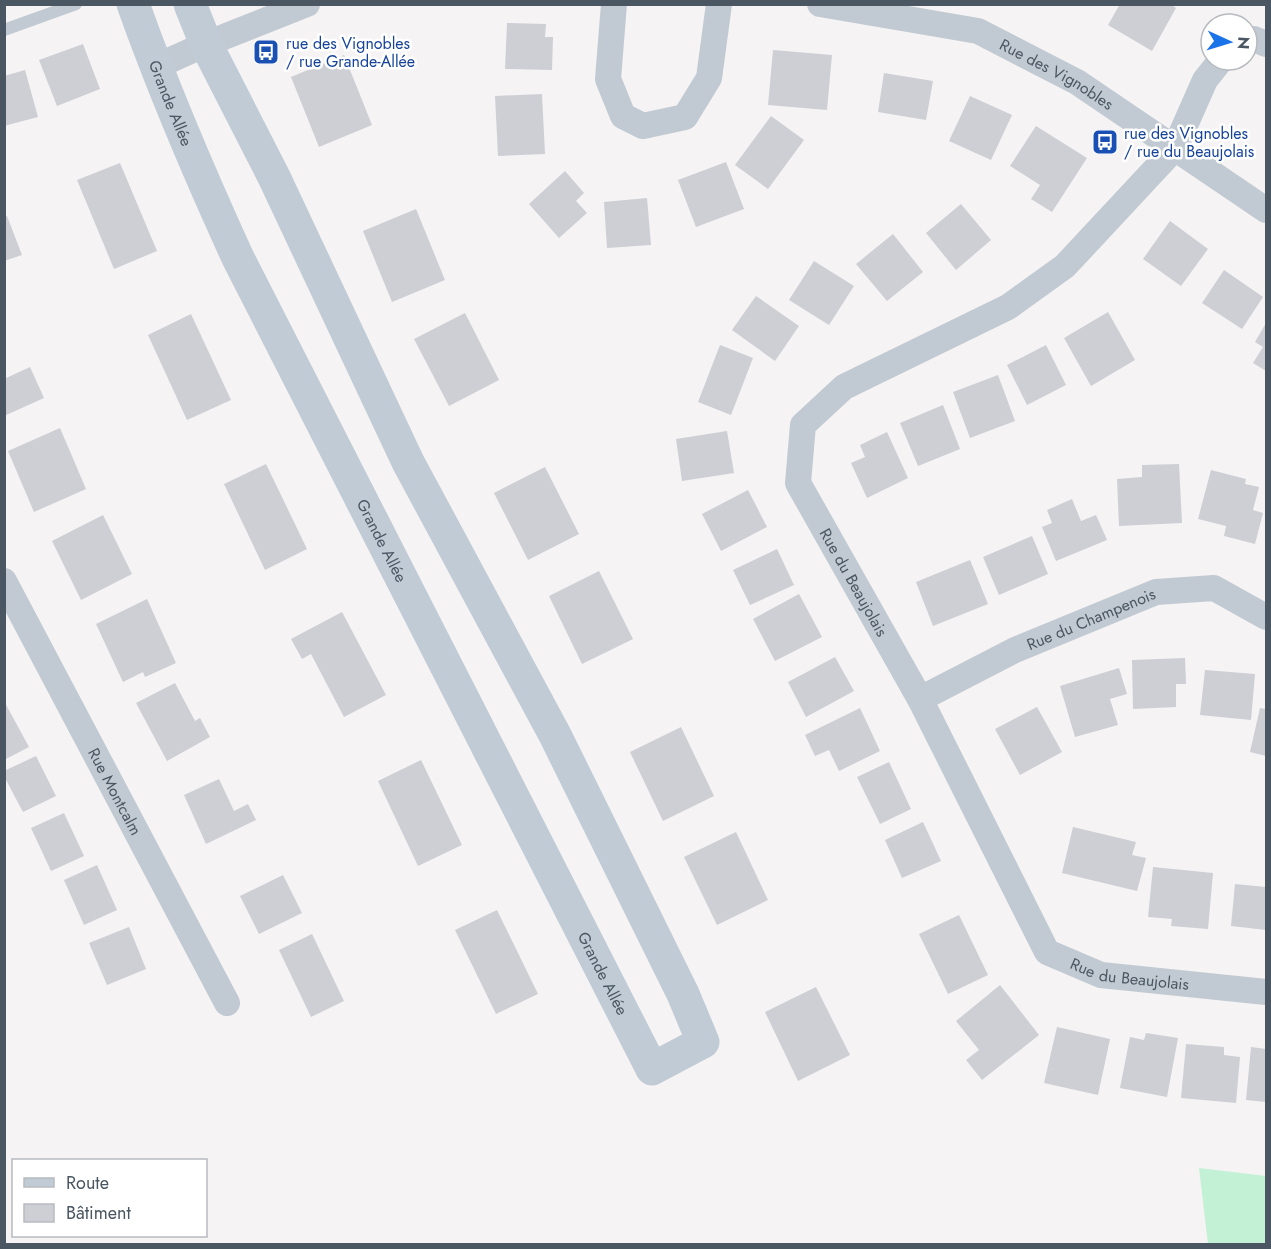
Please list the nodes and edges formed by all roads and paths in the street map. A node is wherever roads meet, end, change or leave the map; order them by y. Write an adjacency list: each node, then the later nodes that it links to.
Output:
1 (76, 4): 8 (lane)
2 (133, 4): 10 (street, Grande Allée)
3 (190, 4): 9 (street)
4 (307, 4): 9 (street)
5 (614, 4): 6 (street)
6 (719, 4)
7 (820, 4): 12 (street, Rue des Vignobles)
8 (4, 30)
9 (206, 44): 10 (street); 10 (street, Grande Allée)
10 (155, 67)
11 (1211, 72): 12 (street, Rue du Beaujolais)
12 (1174, 148): 13 (street, Rue des Vignobles); 16 (street, Rue du Beaujolais)
13 (1266, 210)
14 (4, 581): 18 (street, Rue Montcalm)
15 (1266, 616): 16 (street, Rue du Champenois)
16 (920, 699): 17 (street, Rue du Beaujolais)
17 (1266, 992)
18 (227, 1003)

